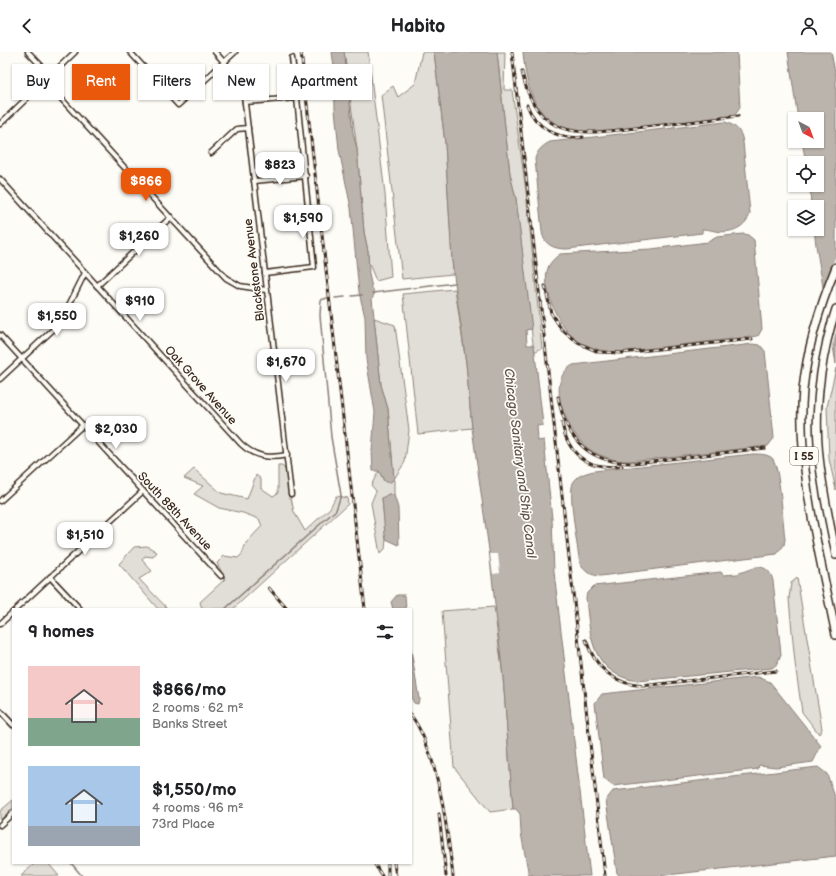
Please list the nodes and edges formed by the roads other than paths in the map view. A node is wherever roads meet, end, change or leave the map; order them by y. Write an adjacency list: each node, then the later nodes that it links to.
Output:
1 (28, 52): 8 (street)
2 (75, 52): 9 (street)
3 (130, 52): 7 (street)
4 (215, 52): 7 (street, Blackstone Avenue)
5 (235, 52): 7 (street)
6 (292, 58): 10 (street)
7 (224, 62): 15 (street, Blackstone Avenue)
8 (39, 64)
9 (62, 64)
10 (293, 64)
11 (25, 100): 16 (street)
12 (64, 100): 22 (street)
13 (277, 100): 15 (street)
14 (298, 100): 19 (street)
15 (245, 102): 17 (street, Blackstone Avenue)
16 (0, 124)
17 (248, 128): 18 (street); 21 (street, Blackstone Avenue)
18 (211, 153)
19 (306, 176): 21 (street); 25 (street)
20 (0, 179): 24 (street, Oak Grove Avenue)
21 (254, 181): 25 (street, Blackstone Avenue)
22 (171, 216): 26 (street); 27 (street)
23 (836, 267): 44 (highway, I 55)
24 (85, 273): 26 (street, Oak Grove Avenue); 30 (street)
25 (265, 273): 27 (street, Blackstone Avenue)
26 (97, 286): 33 (street, Oak Grove Avenue)
27 (266, 290): 33 (street, Blackstone Avenue)
28 (836, 309): 37 (highway, I 55)
29 (0, 335): 30 (street, South 88th Avenue)
30 (23, 360): 31 (street); 32 (street, South 88th Avenue)
31 (0, 379)
32 (83, 425): 34 (street, South 88th Avenue); 36 (street)
33 (287, 455): 35 (street, Blackstone Avenue)
34 (143, 491): 38 (street, South 88th Avenue); 39 (street)
35 (291, 494)
36 (0, 501)
37 (836, 555)
38 (221, 576)
39 (50, 577): 40 (street); 41 (street)
40 (17, 608)
41 (79, 608)
42 (12, 613): 43 (street)
43 (0, 624)
44 (836, 635)
45 (0, 711): 46 (street)
46 (12, 724)
47 (12, 814): 48 (street)
48 (0, 825)

